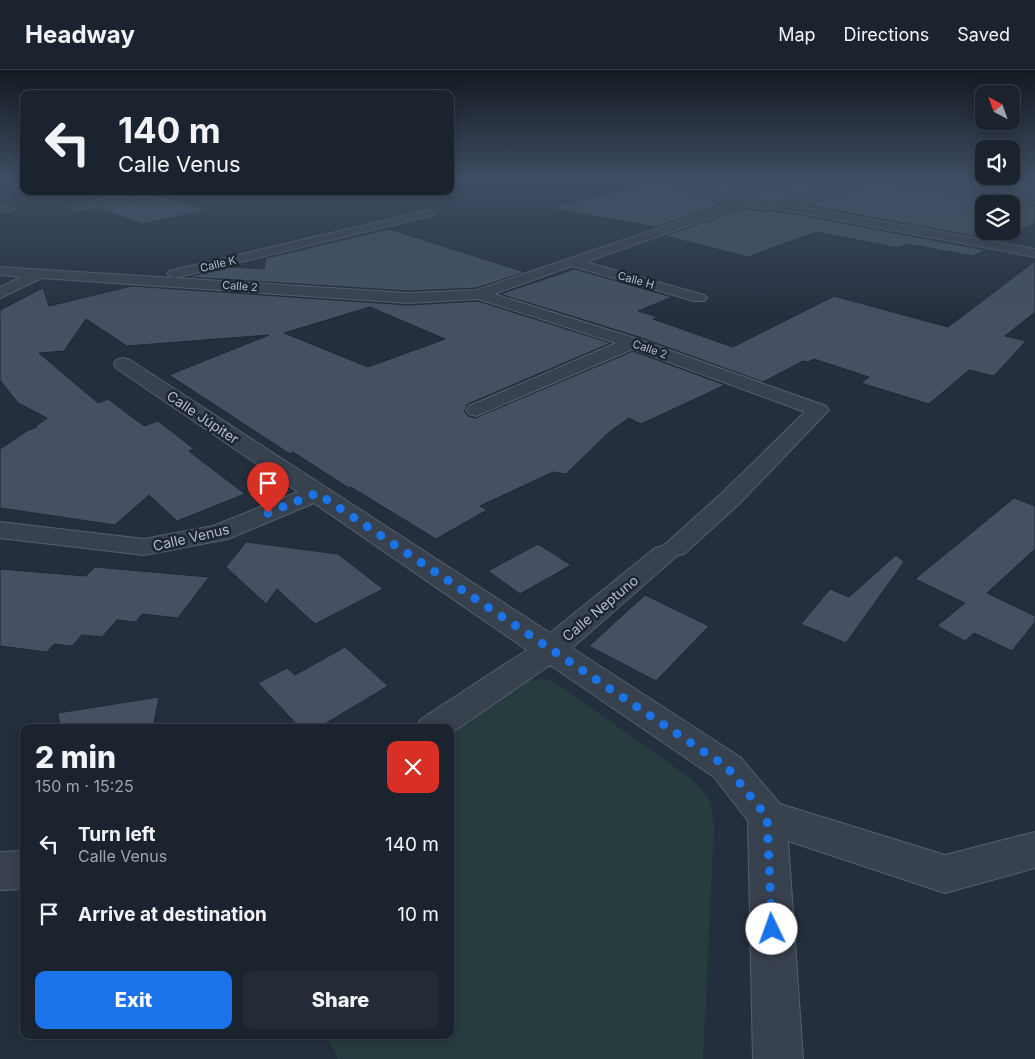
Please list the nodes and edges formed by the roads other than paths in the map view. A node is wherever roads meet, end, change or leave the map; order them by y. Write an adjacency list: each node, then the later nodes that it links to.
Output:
1 (375, 226): 8 (street, Calle K)
2 (676, 226): 5 (street, Calle 2)
3 (889, 226): 4 (street)
4 (1035, 253)
5 (572, 262): 10 (street, Calle 2); 11 (street, Calle H)
6 (0, 271): 7 (street, Calle 2)
7 (40, 274): 8 (street, Calle 2); 9 (street)
8 (151, 280): 10 (street, Calle 2)
9 (0, 293)
10 (479, 294): 12 (street, Calle 2)
11 (699, 298)
12 (632, 343): 14 (street); 15 (street, Calle 2)
13 (123, 364): 16 (street, Calle Júpiter)
14 (476, 410)
15 (819, 410): 18 (street, Calle Neptuno)
16 (317, 493): 17 (street, Calle Venus); 18 (street, Calle Júpiter)
17 (0, 530)
18 (551, 649): 19 (street, Calle Neptuno); 20 (street, Calle Júpiter)
19 (439, 724)
20 (767, 817): 21 (street); 24 (street)
21 (1035, 850)
22 (20, 870): 23 (street)
23 (0, 871)
24 (778, 1059)

